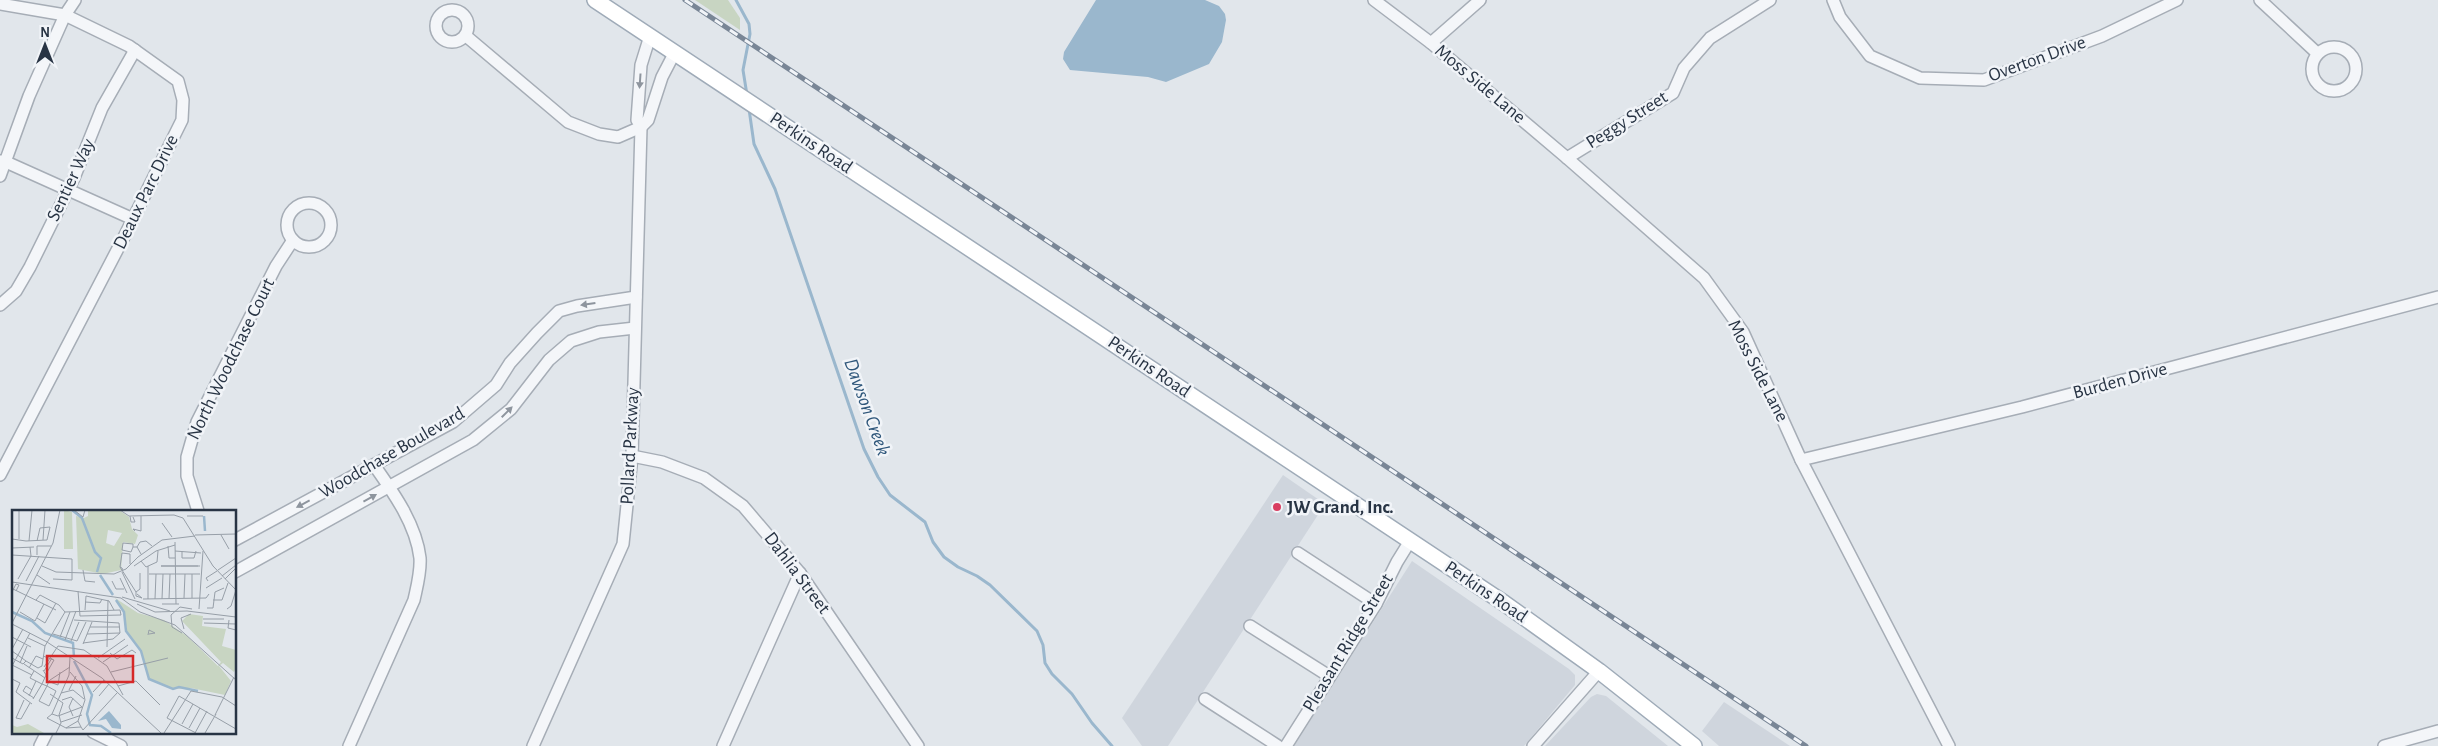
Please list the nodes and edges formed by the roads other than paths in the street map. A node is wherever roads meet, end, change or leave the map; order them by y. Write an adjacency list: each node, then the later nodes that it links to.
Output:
1 (75, 0): 10 (street)
2 (595, 0): 12 (main road, Perkins Road)
3 (1374, 0): 13 (street, Moss Side Lane)
4 (1480, 0): 13 (street)
5 (1770, 0): 18 (street, Peggy Street)
6 (1833, 0): 7 (street, Overton Drive)
7 (2177, 0)
8 (2260, 0): 16 (street)
9 (0, 4): 10 (street, Deaux Parc Drive)
10 (65, 16): 14 (street, Deaux Parc Drive); 19 (street)
11 (466, 36): 17 (street)
12 (650, 36): 15 (main road, Perkins Road); 17 (street, Pollard Parkway, one-way to 17)
13 (1431, 43): 18 (street, Moss Side Lane)
14 (135, 50): 21 (street, Sentier Way); 22 (street, Deaux Parc Drive)
15 (675, 52): 17 (street, Pollard Parkway); 35 (main road, Perkins Road)
16 (2317, 53): 16 (street)
17 (641, 127): 24 (street, Pollard Parkway)
18 (1567, 158): 29 (street, Moss Side Lane)
19 (3, 161): 20 (street); 21 (street)
20 (0, 176)
21 (68, 190): 22 (street); 26 (street, Sentier Way)
22 (133, 219): 31 (street, Deaux Parc Drive)
23 (293, 240): 33 (street, North Woodchase Court)
24 (636, 297): 27 (street, Pollard Parkway); 30 (street, Woodchase Boulevard, one-way to 30)
25 (2438, 297): 29 (street, Burden Drive)
26 (0, 305)
27 (635, 328): 28 (street, Pollard Parkway); 32 (street, Woodchase Boulevard, one-way to 27)
28 (632, 456): 38 (street, Dahlia Street); 51 (street, Pollard Parkway)
29 (1801, 460): 58 (street, Moss Side Lane)
30 (374, 465): 32 (street); 34 (street, Woodchase Boulevard, one-way to 34)
31 (0, 476)
32 (390, 487): 37 (street, Woodchase Boulevard, one-way to 32); 50 (street)
33 (198, 510)
34 (236, 539)
35 (1410, 541): 39 (street, Pleasant Ridge Street); 41 (main road, Perkins Road)
36 (1298, 553): 39 (street)
37 (236, 571)
38 (800, 573): 47 (street, Dahlia Street); 52 (street)
39 (1376, 604): 42 (street, Pleasant Ridge Street)
40 (1250, 626): 42 (street)
41 (1599, 671): 56 (street); 57 (main road, Perkins Road)
42 (1329, 676): 55 (street, Pleasant Ridge Street)
43 (1205, 699): 54 (street)
44 (2438, 731): 59 (street)
45 (45, 734): 48 (street)
46 (97, 734): 49 (street)
47 (909, 741): 53 (street, Dahlia Street)
48 (40, 746)
49 (121, 746)
50 (349, 746)
51 (533, 746)
52 (723, 746)
53 (918, 746)
54 (1278, 746)
55 (1286, 746)
56 (1533, 746)
57 (1694, 746)
58 (1949, 746)
59 (2384, 746)

